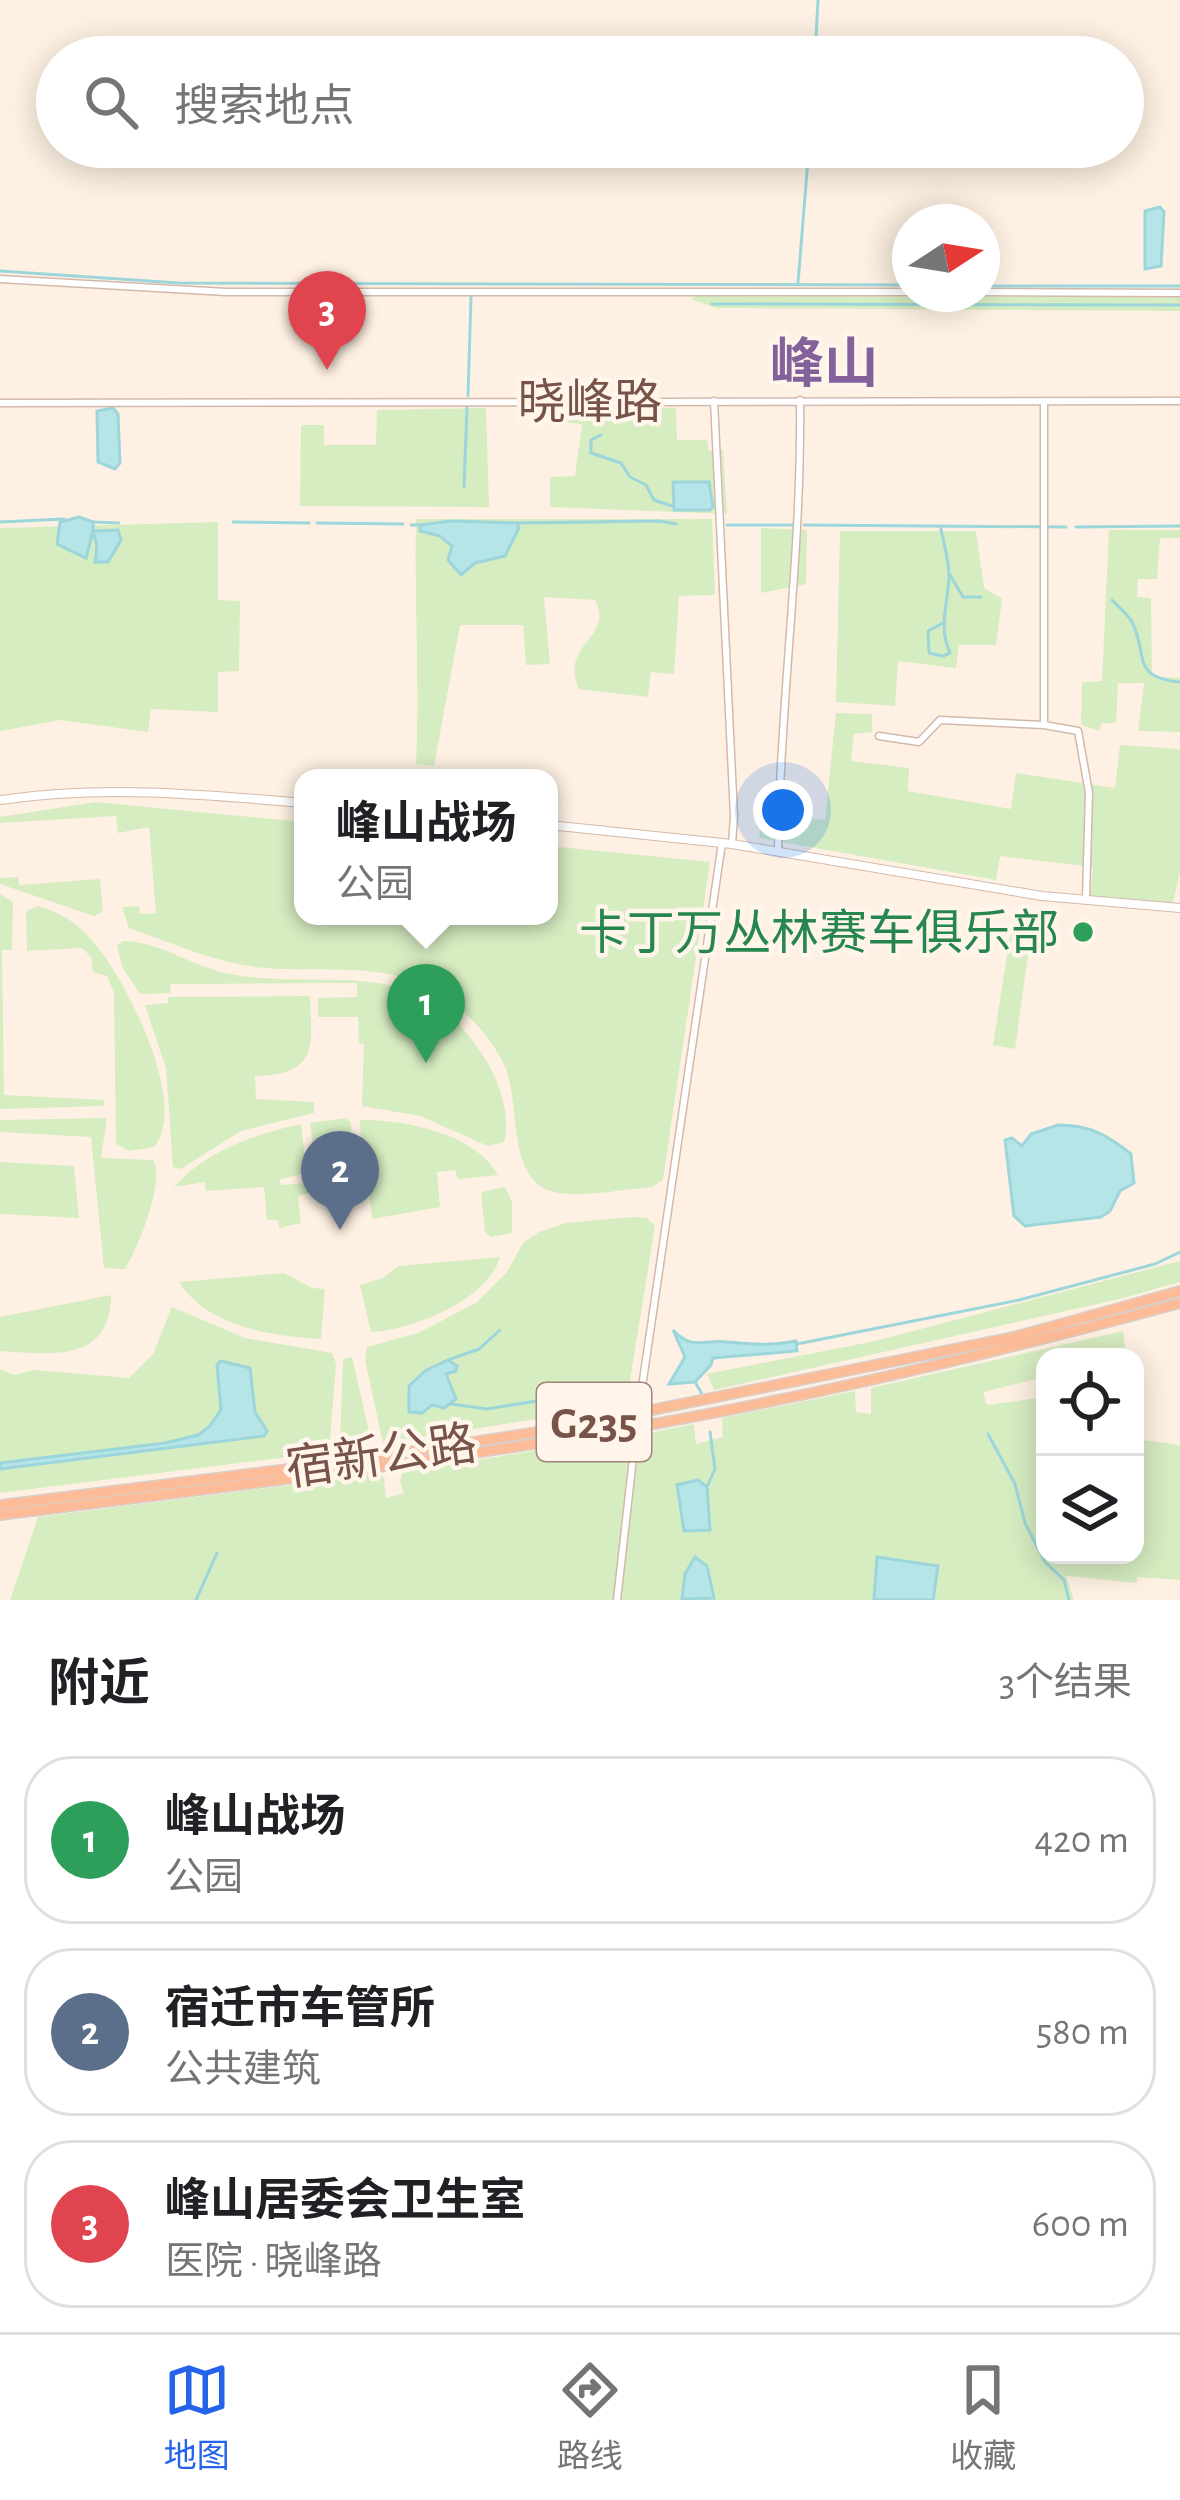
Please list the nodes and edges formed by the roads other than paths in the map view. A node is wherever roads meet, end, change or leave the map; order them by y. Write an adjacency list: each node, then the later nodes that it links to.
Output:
1 (0, 279): 2 (street)
2 (892, 292)
3 (1000, 292): 4 (street)
4 (1180, 293)
5 (800, 400): 6 (street, 晓峰路); 7 (street, 晓峰路); 16 (street)
6 (714, 401): 9 (street, 晓峰路); 15 (street)
7 (1044, 401): 8 (street, 晓峰路); 10 (street)
8 (1180, 401)
9 (0, 403)
10 (1044, 725): 11 (street); 17 (street)
11 (879, 736)
12 (0, 800): 13 (main road)
13 (294, 802)
14 (558, 826): 15 (main road)
15 (727, 843): 16 (main road); 21 (street)
16 (778, 850): 17 (main road)
17 (1086, 901): 18 (main road)
18 (1180, 908)
19 (1180, 1291): 21 (highway, 宿新公路 / G235)
20 (1180, 1303): 22 (highway, 宿新公路 / G235)
21 (638, 1414): 22 (street); 23 (highway, 宿新公路 / G235)
22 (638, 1427): 24 (highway, 宿新公路 / G235); 25 (street)
23 (0, 1505)
24 (0, 1515)
25 (617, 1600)

